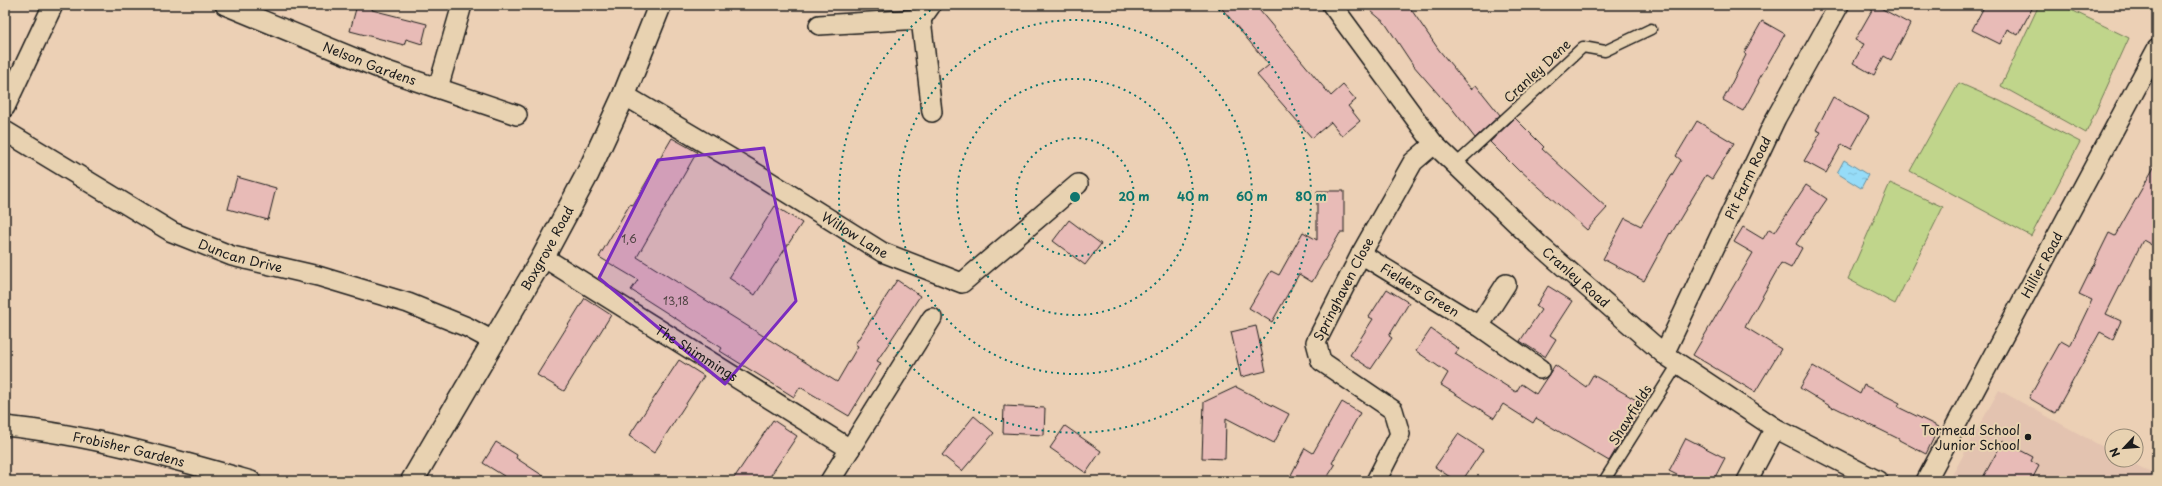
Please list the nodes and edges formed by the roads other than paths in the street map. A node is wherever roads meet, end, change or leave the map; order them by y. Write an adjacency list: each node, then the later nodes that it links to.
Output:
1 (54, 5): 13 (street)
2 (225, 5): 11 (street, Nelson Gardens)
3 (462, 5): 11 (street)
4 (660, 5): 12 (main road, Boxgrove Road)
5 (1332, 5): 17 (street, Cranley Road)
6 (1839, 5): 26 (street, Pit Farm Road)
7 (926, 12): 8 (street); 14 (street)
8 (819, 25)
9 (1651, 29): 18 (lane, Cranley Dene)
10 (2157, 49): 38 (street, Hillier Road)
11 (438, 88): 15 (street, Nelson Gardens)
12 (624, 95): 19 (street, Willow Lane); 21 (main road, Boxgrove Road)
13 (5, 107)
14 (932, 112)
15 (516, 115)
16 (5, 131): 25 (street, Duncan Drive)
17 (1434, 144): 18 (street, Cranley Road); 20 (street, Springhaven Close)
18 (1456, 164): 26 (street, Cranley Road)
19 (1078, 184)
20 (1361, 254): 24 (street, Fielders Green); 34 (street, Springhaven Close)
21 (543, 257): 25 (main road, Boxgrove Road); 30 (street, The Shimmings)
22 (1506, 284): 24 (street)
23 (932, 318): 30 (street)
24 (1479, 326): 27 (street, Fielders Green)
25 (493, 341): 31 (main road, Boxgrove Road)
26 (1671, 359): 29 (street, Cranley Road); 35 (lane, Shawfields)
27 (1540, 369)
28 (5, 426): 32 (street, Frobisher Gardens)
29 (1775, 428): 36 (street); 37 (street, Cranley Road)
30 (850, 449): 33 (street)
31 (417, 479)
32 (251, 481)
33 (830, 481)
34 (1376, 481)
35 (1604, 481)
36 (1747, 481)
37 (1878, 481)
38 (1926, 481)

